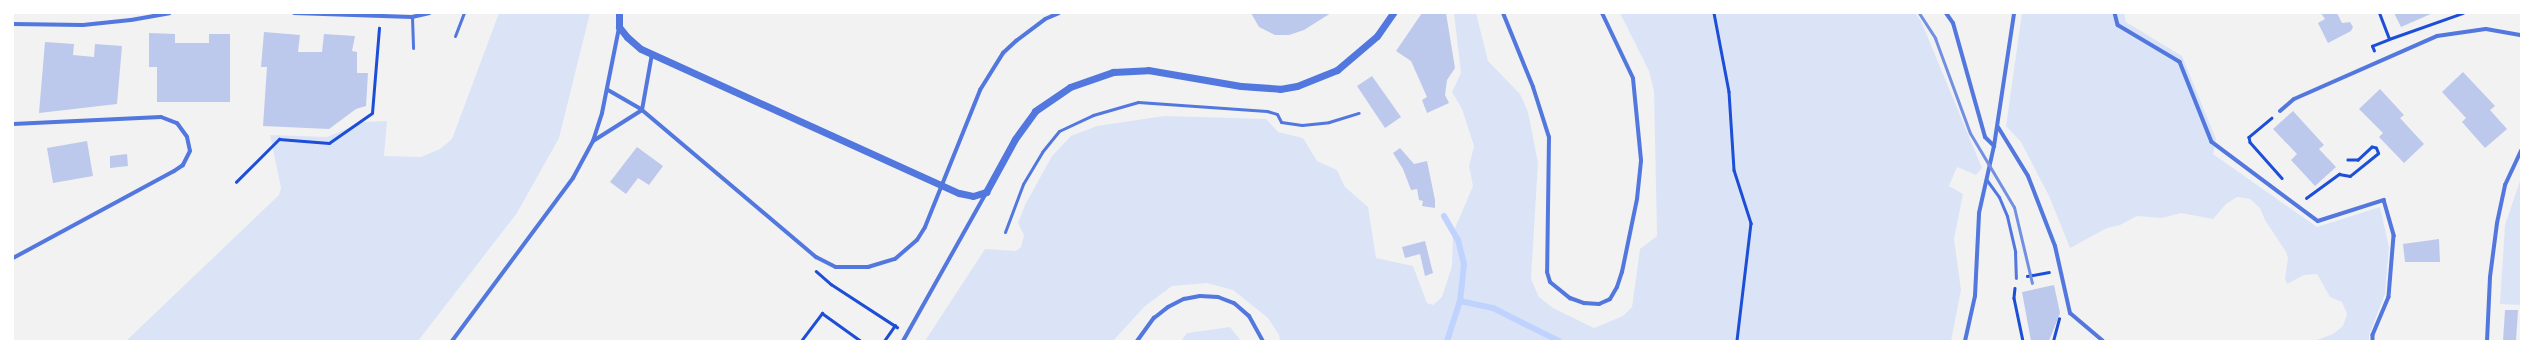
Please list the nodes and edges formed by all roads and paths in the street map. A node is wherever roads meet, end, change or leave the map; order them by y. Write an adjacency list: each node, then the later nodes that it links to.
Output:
1 (169, 13): 18 (street)
2 (294, 13): 16 (street)
3 (430, 13): 17 (street)
4 (464, 13): 21 (lane)
5 (619, 13): 19 (street)
6 (1059, 13): 42 (street)
7 (1393, 13): 39 (street)
8 (1503, 13): 9 (street)
9 (1602, 13)
10 (1714, 13): 55 (path)
11 (1946, 13): 33 (street)
12 (2014, 13): 31 (street)
13 (2115, 13): 60 (street)
14 (2379, 13): 22 (path)
15 (2463, 13): 22 (path)
16 (380, 17): 17 (street); 37 (path)
17 (412, 18): 23 (lane)
18 (13, 24)
19 (619, 27): 24 (street); 26 (street)
20 (2521, 35): 25 (street)
21 (455, 36)
22 (2389, 39): 25 (path)
23 (414, 48)
24 (652, 54): 27 (street); 39 (street)
25 (2386, 58): 28 (street)
26 (608, 90): 27 (street); 32 (street)
27 (642, 110): 32 (street); 42 (street)
28 (2280, 111): 38 (path)
29 (1359, 113): 41 (lane)
30 (13, 124): 43 (street)
31 (1997, 127): 33 (street); 45 (street)
32 (593, 141): 48 (street)
33 (1994, 146): 36 (street)
34 (2521, 151): 61 (street)
35 (2348, 160): 40 (path)
36 (1986, 179): 44 (lane); 56 (street)
37 (236, 182)
38 (2286, 182)
39 (986, 192): 47 (street)
40 (2302, 200)
41 (1004, 232)
42 (816, 257): 46 (path)
43 (13, 258)
44 (2016, 278): 57 (path)
45 (2070, 314): 58 (path); 59 (street)
46 (895, 325): 47 (path); 51 (path)
47 (908, 334): 52 (street)
48 (452, 341)
49 (801, 341): 50 (path)
50 (861, 341)
51 (884, 341)
52 (904, 341)
53 (1137, 341): 54 (street)
54 (1263, 341)
55 (1737, 341)
56 (1965, 341)
57 (2023, 341)
58 (2053, 341)
59 (2103, 341)
60 (2372, 341)
61 (2487, 341)

